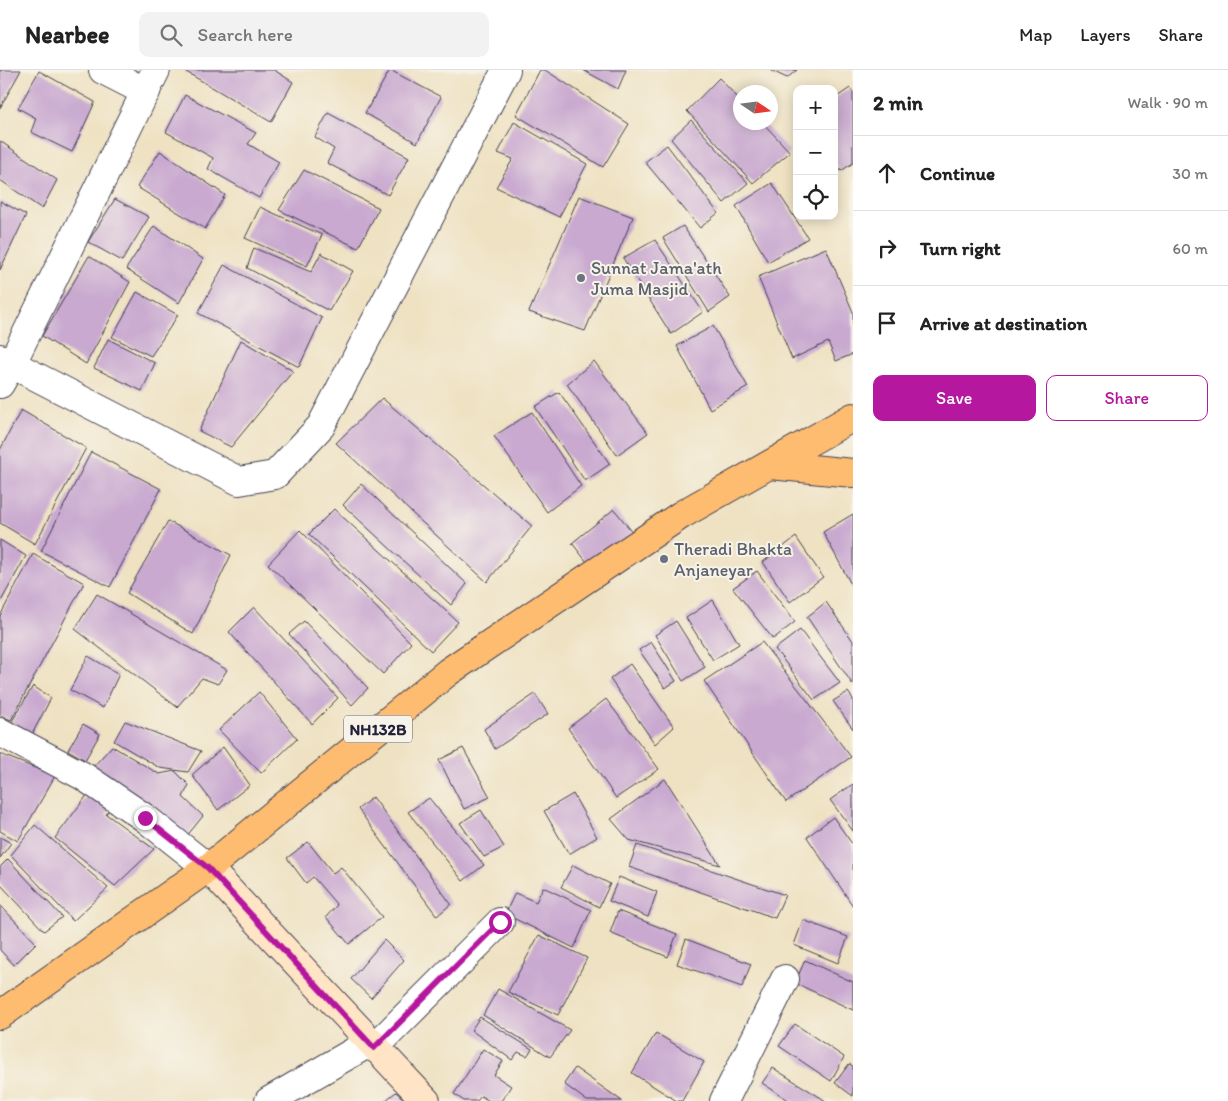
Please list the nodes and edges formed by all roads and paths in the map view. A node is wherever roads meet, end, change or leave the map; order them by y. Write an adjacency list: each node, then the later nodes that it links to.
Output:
1 (103, 70): 3 (street)
2 (506, 70): 4 (street)
3 (151, 81): 4 (street)
4 (4, 368)
5 (853, 418): 6 (highway, NH132B)
6 (770, 465): 7 (highway); 9 (highway, NH132B)
7 (853, 473)
8 (0, 732): 9 (street)
9 (208, 868): 12 (highway, NH132B); 13 (street)
10 (500, 922): 13 (street)
11 (785, 978): 16 (street)
12 (0, 1015)
13 (372, 1046): 14 (street); 15 (street)
14 (269, 1101)
15 (426, 1101)
16 (724, 1101)

